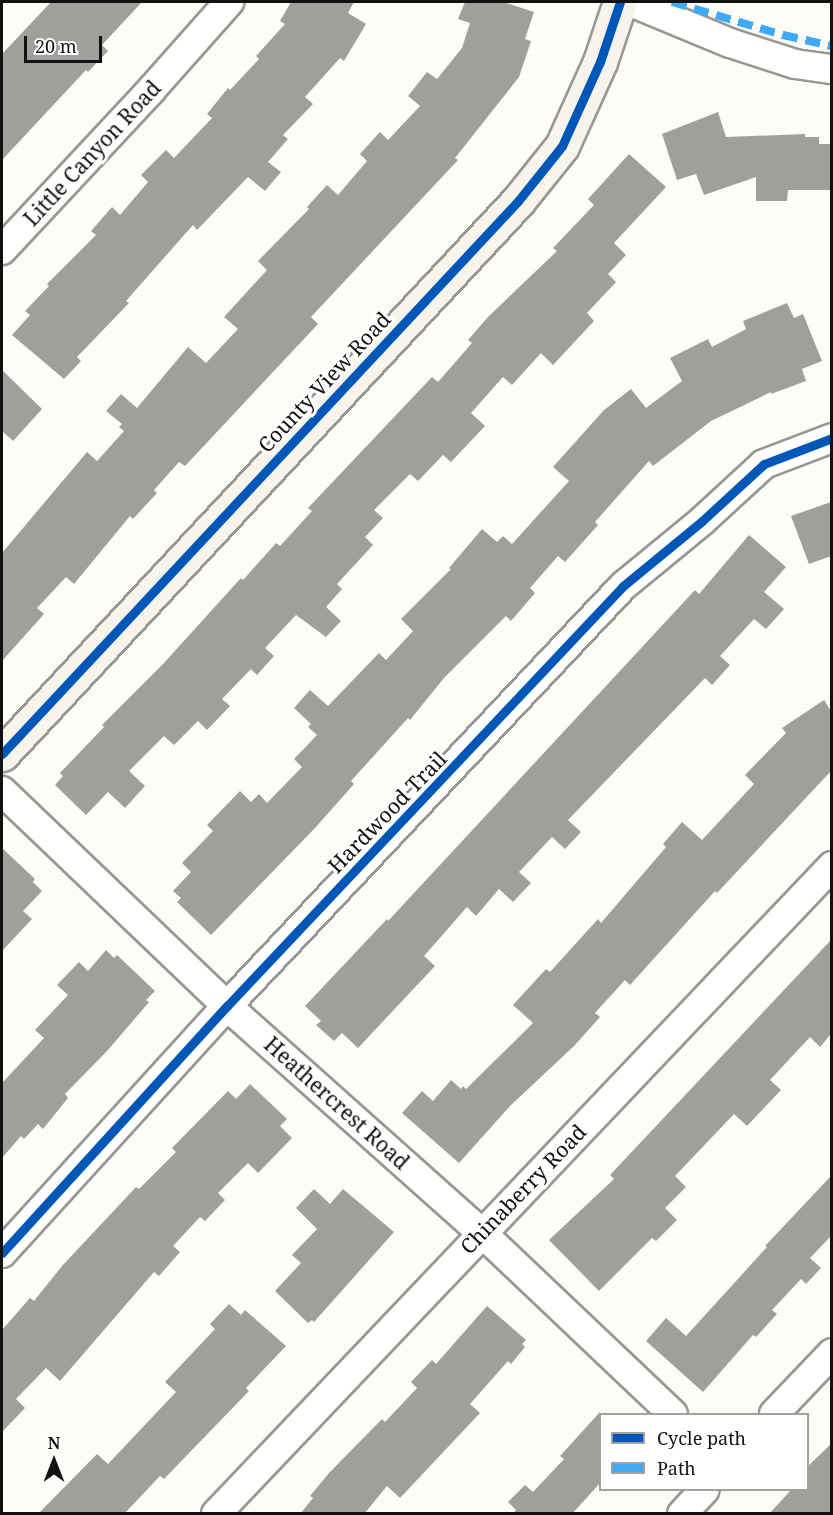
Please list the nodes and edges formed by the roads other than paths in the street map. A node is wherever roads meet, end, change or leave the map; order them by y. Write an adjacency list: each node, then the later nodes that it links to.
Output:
1 (229, 2): 5 (street, Little Canyon Road)
2 (620, 2): 7 (street, County View Road)
3 (631, 2): 4 (street)
4 (831, 69)
5 (2, 250)
6 (831, 438): 10 (street, Hardwood Trail)
7 (2, 754)
8 (2, 791): 10 (street, Heathercrest Road)
9 (831, 866): 11 (street, Chinaberry Road)
10 (227, 1006): 11 (street, Heathercrest Road); 12 (street, Hardwood Trail)
11 (482, 1233): 14 (street, Heathercrest Road); 17 (street, Chinaberry Road)
12 (2, 1253)
13 (831, 1353): 15 (street)
14 (672, 1413)
15 (775, 1413)
16 (703, 1491): 18 (street)
17 (216, 1514)
18 (682, 1514)

